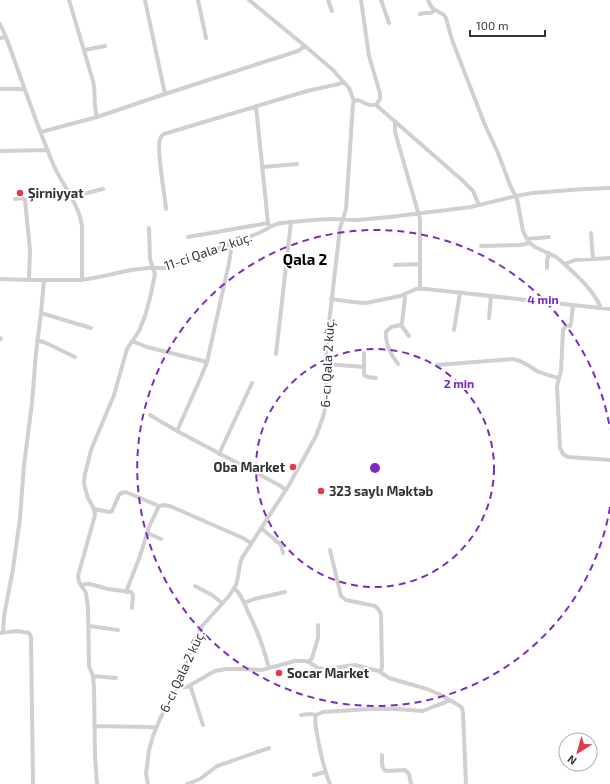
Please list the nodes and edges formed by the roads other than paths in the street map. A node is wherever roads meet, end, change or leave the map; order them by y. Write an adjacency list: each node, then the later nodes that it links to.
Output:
1 (69, 0): 19 (street)
2 (145, 0): 23 (street)
3 (198, 0): 16 (street)
4 (249, 0): 18 (street)
5 (328, 0): 10 (street)
6 (361, 0): 25 (street)
7 (381, 0): 12 (street)
8 (428, 0): 9 (street)
9 (435, 10): 11 (street); 36 (street)
10 (332, 11)
11 (420, 14)
12 (390, 23)
13 (0, 24): 14 (street)
14 (6, 37): 15 (street); 22 (street)
15 (0, 38)
16 (206, 38)
17 (105, 46): 19 (street)
18 (305, 46): 20 (street); 23 (street)
19 (84, 50): 27 (street)
20 (344, 82): 24 (street); 26 (street)
21 (0, 89): 22 (street)
22 (25, 89): 29 (street)
23 (165, 94): 27 (street)
24 (354, 101): 25 (street); 42 (street, 6-cı Qala 2 küç.)
25 (376, 105): 28 (street)
26 (256, 106): 33 (street); 40 (street)
27 (97, 117): 29 (street)
28 (395, 121): 39 (street); 41 (street)
29 (41, 132): 30 (street)
30 (48, 150): 31 (street); 37 (street)
31 (0, 151)
32 (297, 164): 33 (street)
33 (263, 167): 44 (street)
34 (610, 188): 36 (street, 11-ci Qala 2 küç.)
35 (103, 189): 37 (street)
36 (516, 196): 39 (street, 11-ci Qala 2 küç.); 49 (street)
37 (72, 197): 63 (street)
38 (15, 199): 61 (street)
39 (479, 205): 41 (street, 11-ci Qala 2 küç.)
40 (166, 209)
41 (419, 214): 42 (street, 11-ci Qala 2 küç.); 55 (street)
42 (343, 220): 43 (street, 11-ci Qala 2 küç.); 68 (street, 6-cı Qala 2 küç.)
43 (291, 222): 44 (street, 11-ci Qala 2 küç.); 80 (street)
44 (269, 225): 47 (street); 50 (street, 11-ci Qala 2 küç.)
45 (149, 228): 58 (street)
46 (590, 233): 54 (street)
47 (188, 237)
48 (549, 237): 49 (street)
49 (528, 241): 51 (street); 52 (street)
50 (231, 244): 58 (street, 11-ci Qala 2 küç.); 83 (street)
51 (481, 246)
52 (549, 253): 56 (street); 59 (street)
53 (610, 258): 54 (street)
54 (592, 259): 56 (street)
55 (420, 264): 57 (street); 64 (street)
56 (565, 264): 70 (street)
57 (395, 265)
58 (153, 268): 63 (street, 11-ci Qala 2 küç.); 79 (street)
59 (547, 268)
60 (0, 279): 61 (street, 11-ci Qala 2 küç.)
61 (29, 280): 62 (street, 11-ci Qala 2 küç.)
62 (44, 280): 63 (street, 11-ci Qala 2 küç.); 72 (street)
63 (82, 280)
64 (420, 289): 65 (street); 66 (street)
65 (460, 293): 67 (street); 76 (street)
66 (404, 295): 68 (street); 74 (street)
67 (490, 296): 69 (street); 73 (street)
68 (332, 299): 84 (street, 6-cı Qala 2 küç.)
69 (573, 305): 70 (street); 89 (street)
70 (601, 308): 71 (street)
71 (610, 309)
72 (41, 313): 75 (street); 78 (street)
73 (489, 318)
74 (401, 326): 77 (street); 85 (street)
75 (91, 328)
76 (454, 330)
77 (409, 336)
78 (37, 340): 82 (street); 115 (street)
79 (132, 341): 83 (street); 97 (street)
80 (276, 354)
81 (364, 354): 87 (street)
82 (75, 357)
83 (207, 362): 92 (street)
84 (326, 364): 87 (street); 95 (street, 6-cı Qala 2 küç.)
85 (398, 364)
86 (437, 365): 89 (street)
87 (364, 367): 88 (street)
88 (376, 378)
89 (559, 378): 94 (street)
90 (252, 383): 93 (street)
91 (150, 415): 92 (street)
92 (177, 431): 93 (street)
93 (219, 454): 95 (street)
94 (610, 460)
95 (286, 490): 98 (street, 6-cı Qala 2 küç.)
96 (159, 506): 97 (street); 99 (street); 101 (street)
97 (94, 509): 104 (street)
98 (261, 528): 101 (street, 6-cı Qala 2 küç.); 103 (street)
99 (147, 533): 100 (street); 107 (street)
100 (161, 539)
101 (251, 543): 106 (street, 6-cı Qala 2 küç.)
102 (330, 550): 118 (street)
103 (283, 553)
104 (82, 585): 107 (street); 113 (street)
105 (195, 586): 109 (street)
106 (234, 588): 109 (street, 6-cı Qala 2 küç.); 110 (street)
107 (126, 592): 111 (street)
108 (285, 592): 110 (street)
109 (222, 603): 122 (street, 6-cı Qala 2 küç.)
110 (244, 603): 117 (street)
111 (132, 608)
112 (318, 625): 116 (street)
113 (89, 626): 114 (street); 119 (street)
114 (118, 630)
115 (2, 633): 134 (street)
116 (309, 662): 117 (street); 118 (street)
117 (269, 668): 121 (street)
118 (381, 672): 123 (street)
119 (93, 676): 120 (street); 127 (street)
120 (116, 678)
121 (190, 685): 122 (street); 126 (street)
122 (177, 687): 128 (street, 6-cı Qala 2 küç.)
123 (449, 700): 124 (street); 141 (street)
124 (316, 714): 125 (street); 131 (street)
125 (301, 715)
126 (203, 725)
127 (94, 726): 128 (street); 135 (street)
128 (156, 728): 136 (street, 6-cı Qala 2 küç.)
129 (269, 748): 133 (street)
130 (382, 755): 140 (street)
131 (325, 772): 132 (street); 139 (street)
132 (314, 775)
133 (200, 779): 137 (street); 138 (street)
134 (33, 784)
135 (97, 784)
136 (148, 784)
137 (187, 784)
138 (202, 784)
139 (330, 784)
140 (411, 784)
141 (466, 784)

